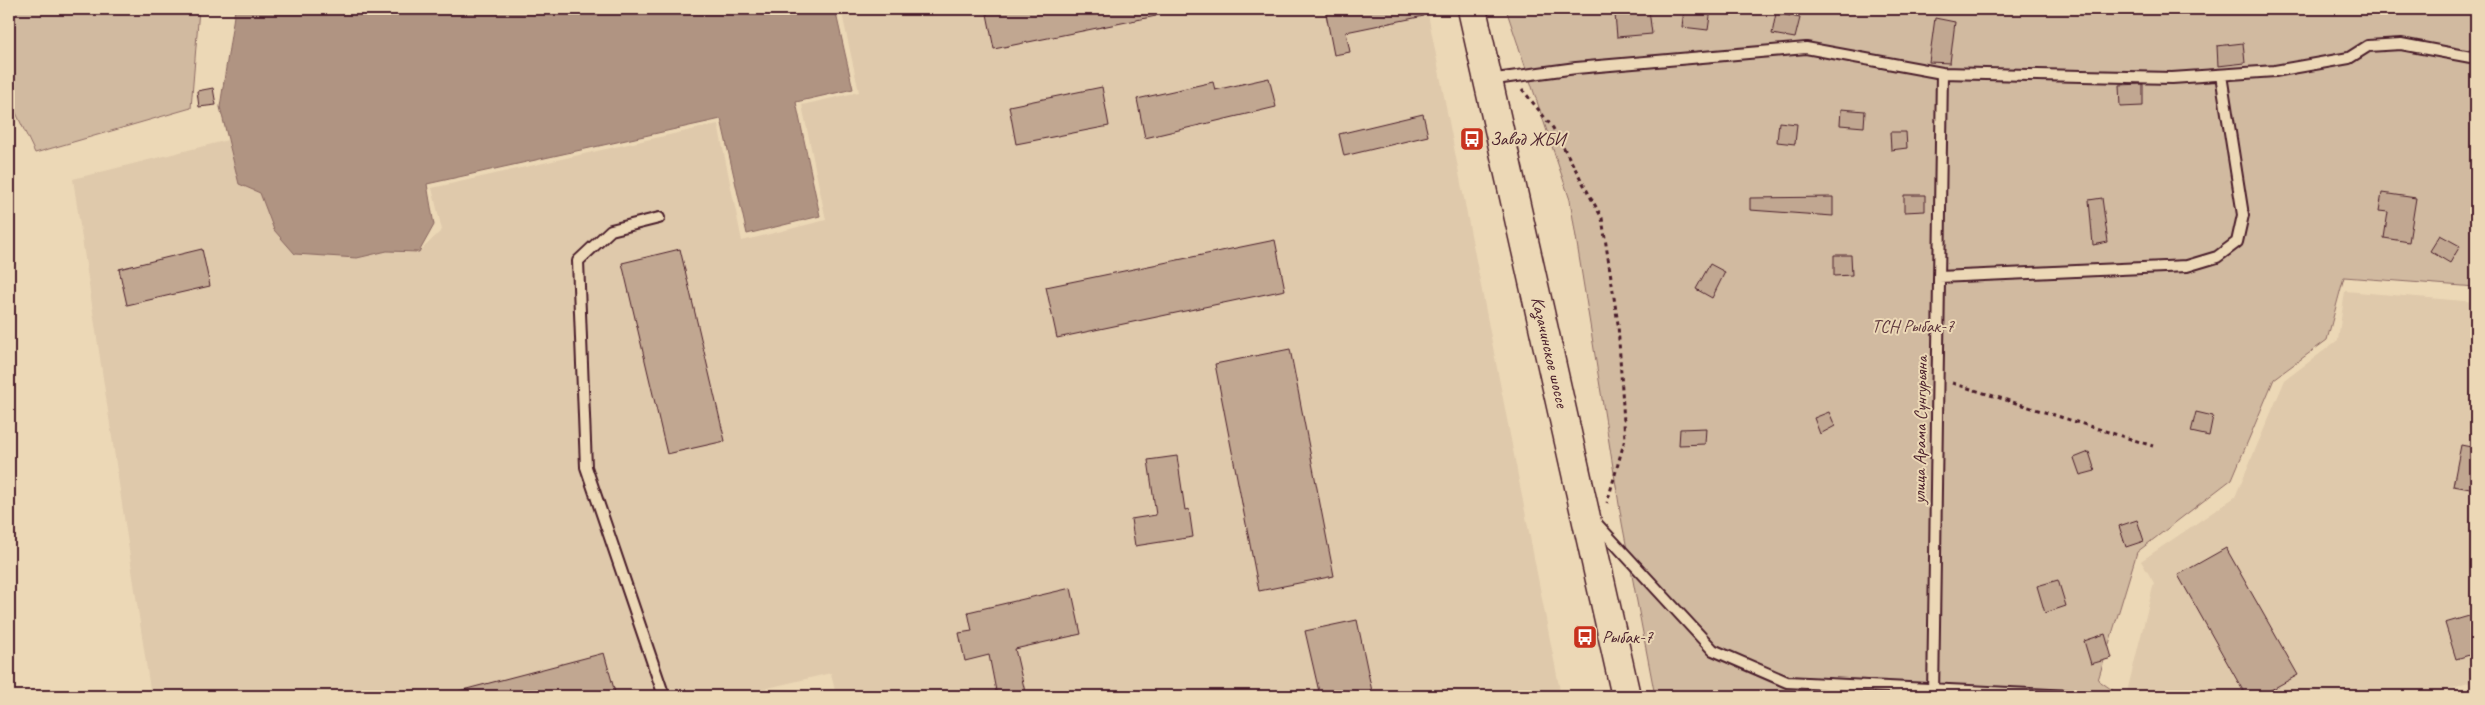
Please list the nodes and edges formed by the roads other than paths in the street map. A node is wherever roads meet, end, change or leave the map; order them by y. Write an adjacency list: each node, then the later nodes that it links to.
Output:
1 (1472, 9): 5 (main road, Казачинское шоссе)
2 (2476, 58): 4 (lane)
3 (1942, 73): 4 (lane); 5 (lane); 7 (lane, улица Арама Сунгурьяна)
4 (2221, 75): 7 (lane)
5 (1500, 78): 8 (main road, Казачинское шоссе)
6 (659, 218): 10 (lane)
7 (1939, 277): 9 (lane, улица Арама Сунгурьяна)
8 (1593, 520): 9 (lane); 11 (main road, Казачинское шоссе)
9 (1933, 693): 12 (lane)
10 (664, 696)
11 (1626, 696)
12 (2070, 696)

